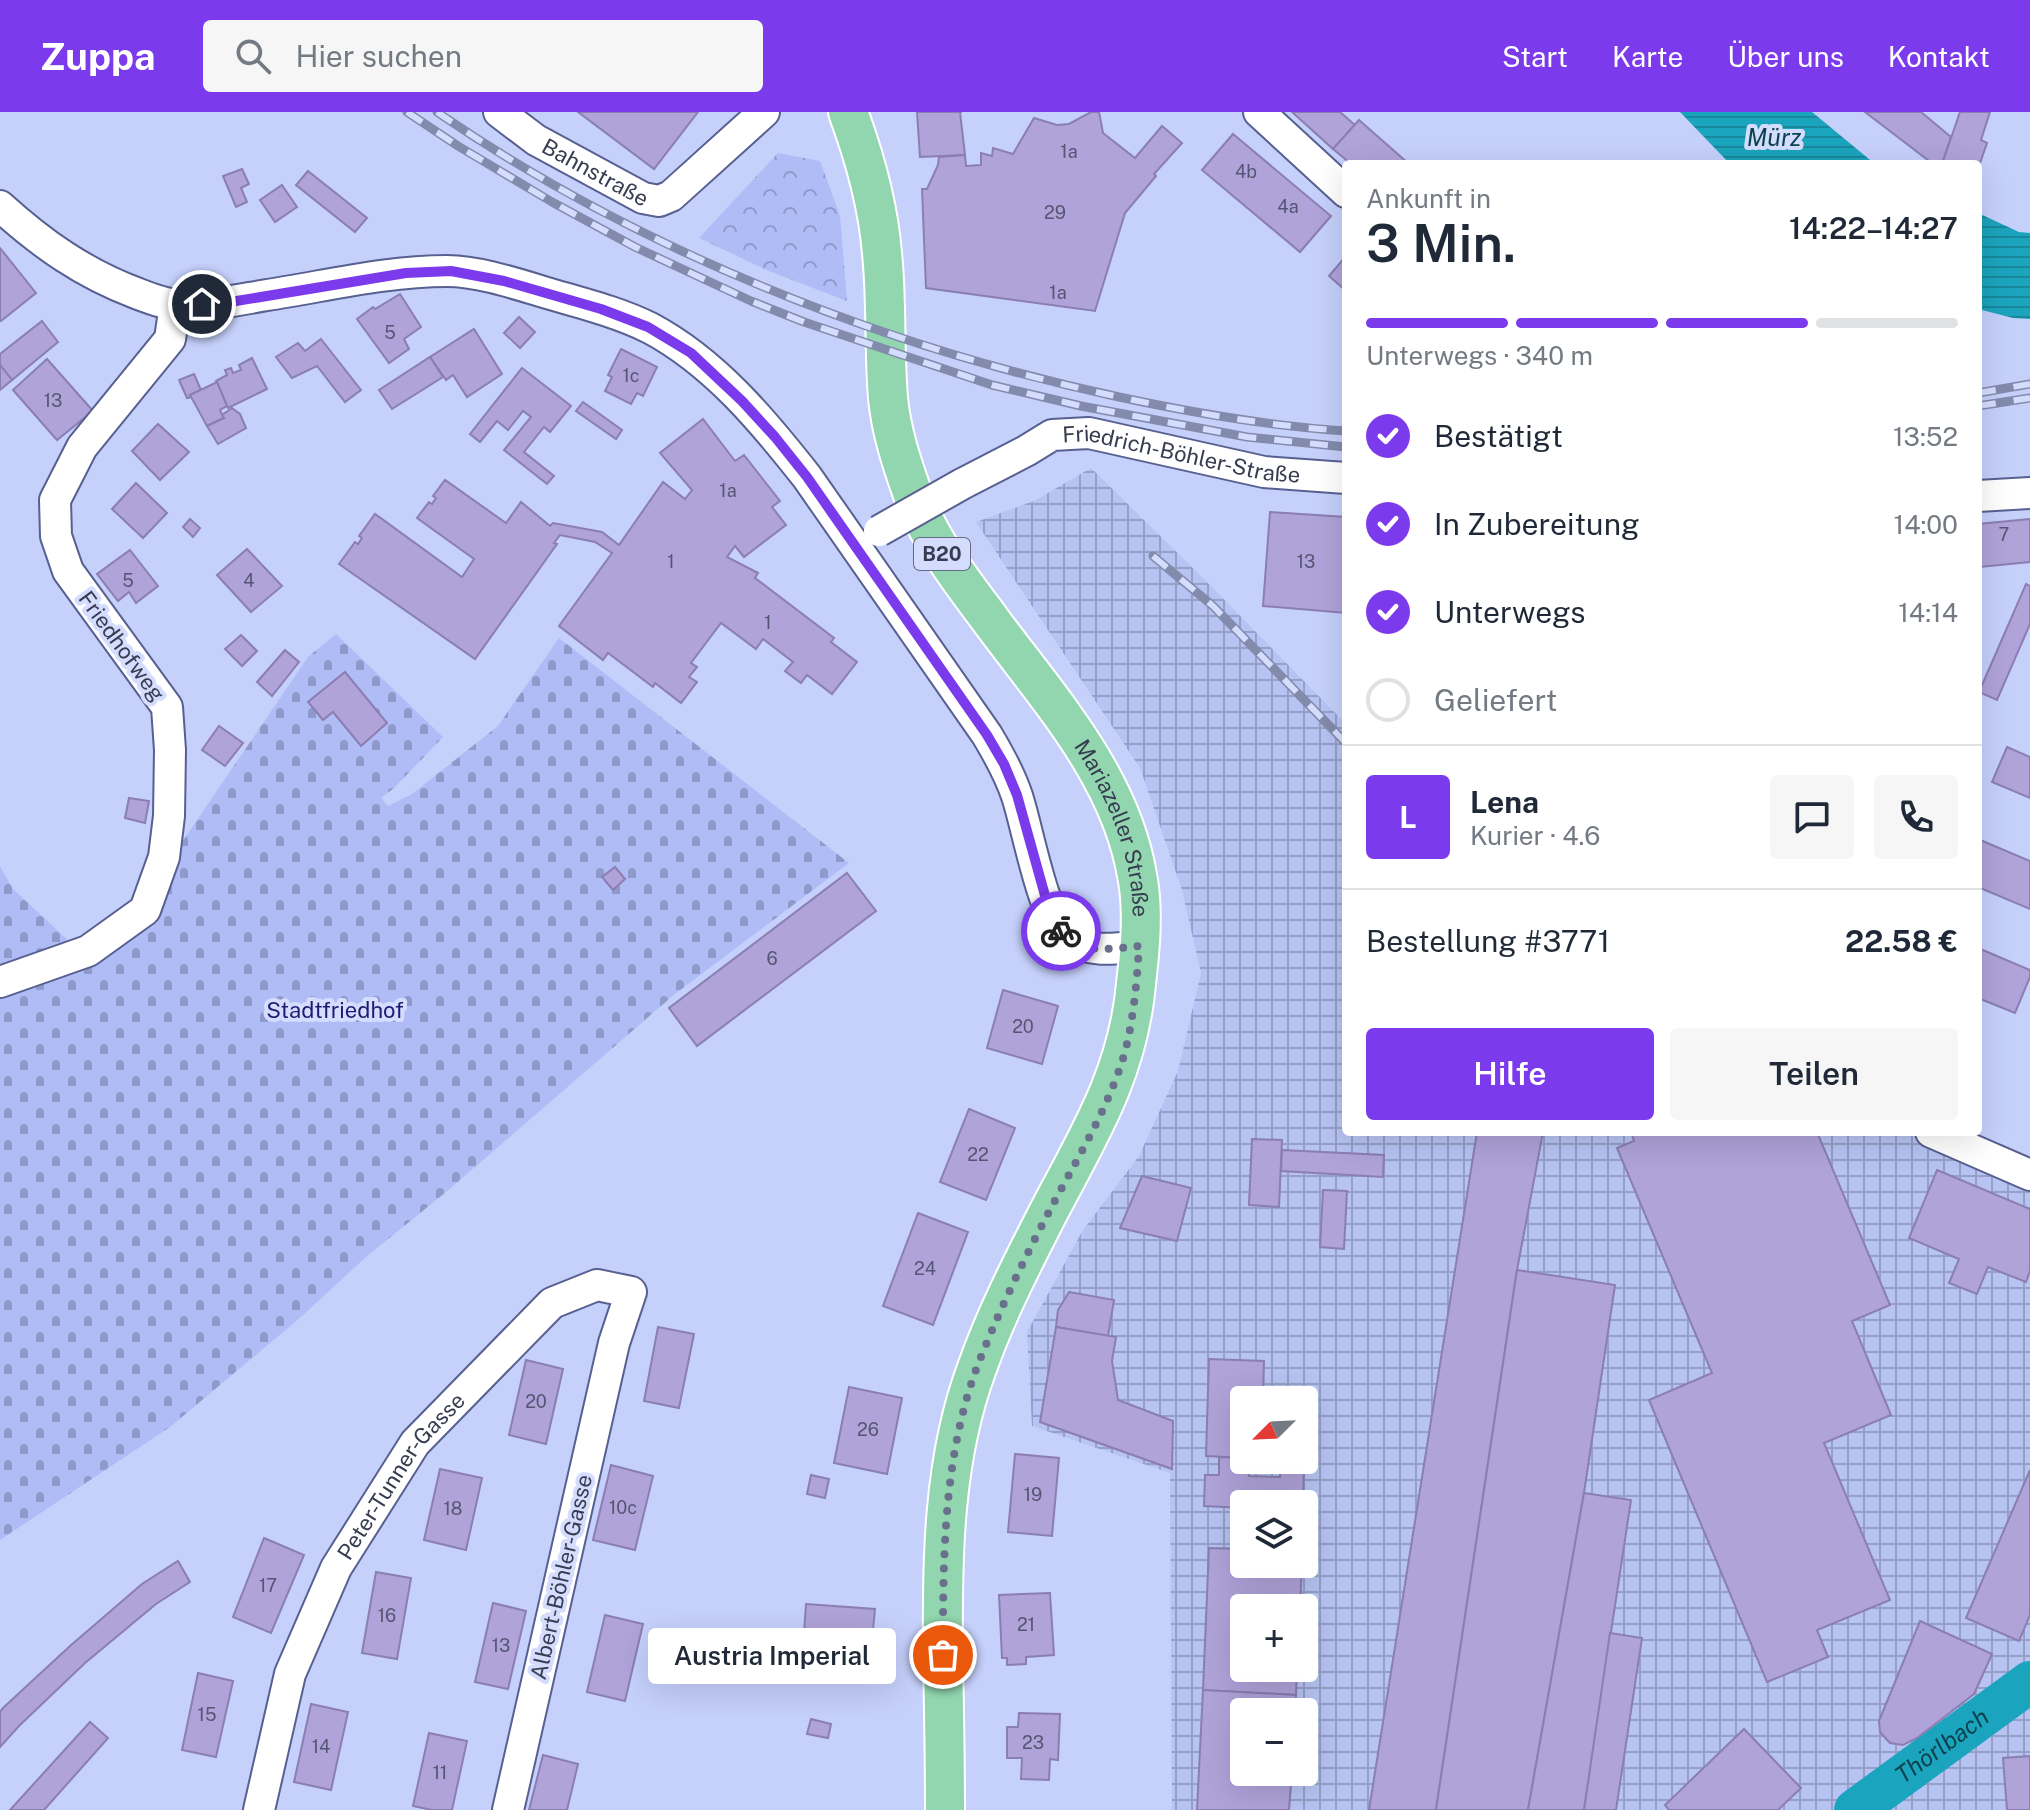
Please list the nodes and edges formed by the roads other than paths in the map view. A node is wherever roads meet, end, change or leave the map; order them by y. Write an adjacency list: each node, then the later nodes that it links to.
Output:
1 (499, 112): 2 (street, Bahnstraße)
2 (764, 112)
3 (848, 112): 12 (main road, Mariazeller Straße / B20)
4 (1259, 112): 5 (street)
5 (1342, 188)
6 (0, 206): 7 (street)
7 (175, 305): 11 (street); 13 (street, Friedhofweg)
8 (1342, 478): 11 (street, Friedrich-Böhler-Straße, bridge)
9 (2030, 493): 10 (street)
10 (1982, 496)
11 (867, 538): 12 (street)
12 (1139, 946): 19 (main road, Mariazeller Straße / B20)
13 (0, 982)
14 (1940, 1136): 15 (street)
15 (2030, 1175)
16 (614, 1343): 17 (street, Peter-Tunner-Gasse); 18 (street, Albert-Böhler-Gasse)
17 (259, 1810)
18 (508, 1810)
19 (945, 1810)

